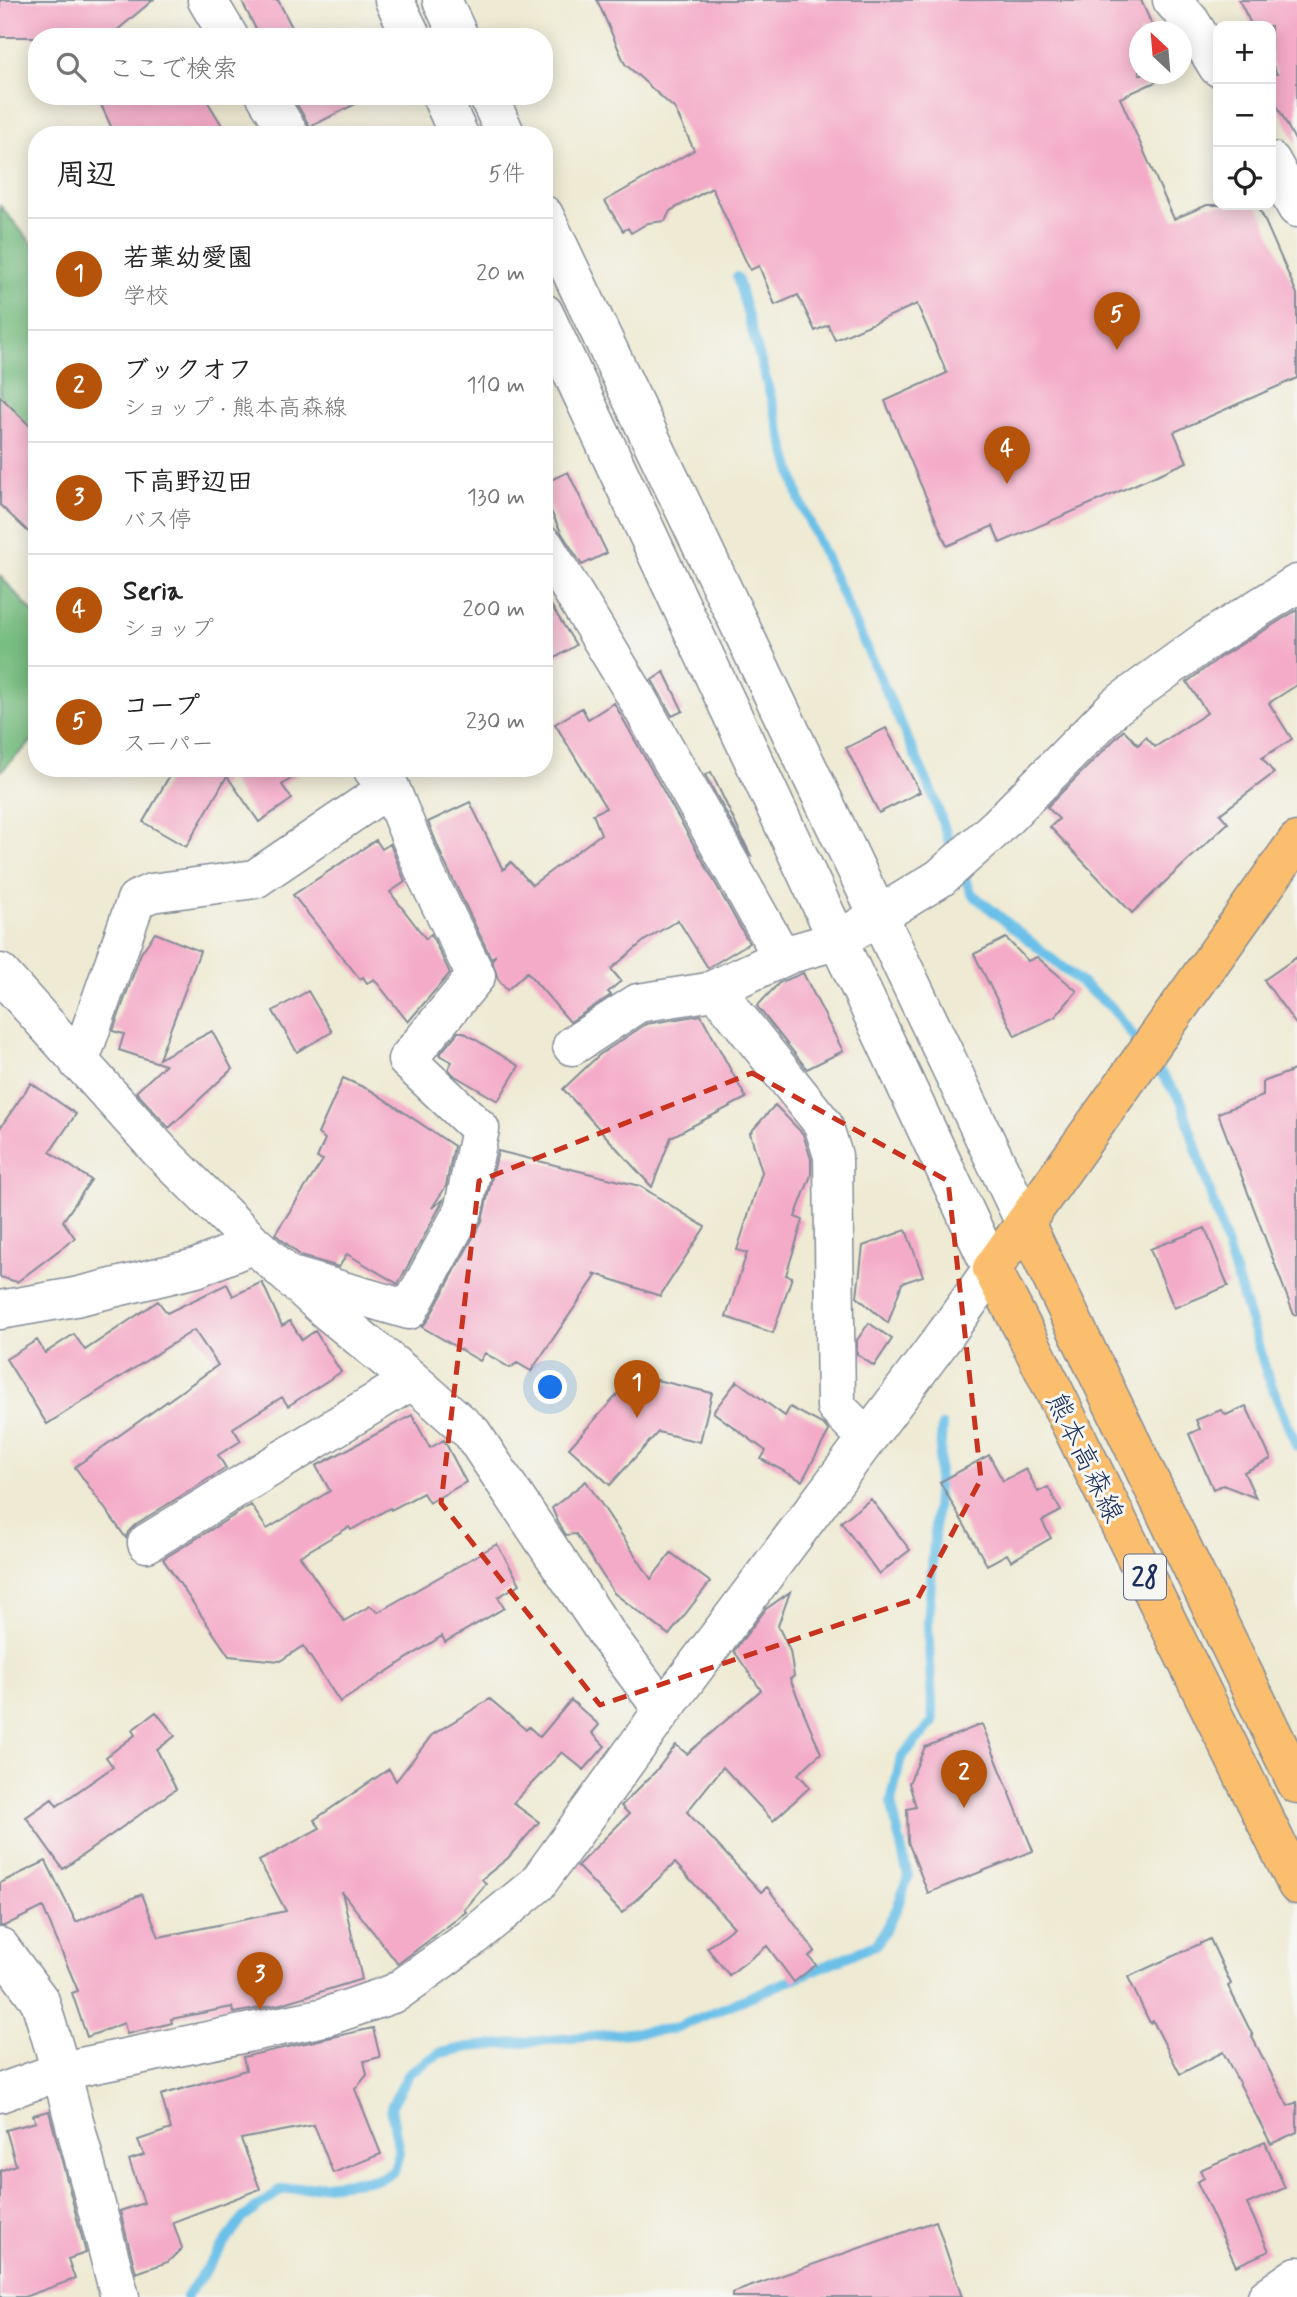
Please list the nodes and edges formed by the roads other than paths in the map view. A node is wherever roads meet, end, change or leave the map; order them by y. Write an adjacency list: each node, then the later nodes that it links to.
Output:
1 (207, 0): 5 (street)
2 (394, 0): 6 (street)
3 (442, 0): 7 (street)
4 (1172, 0): 8 (street)
5 (224, 28)
6 (408, 28)
7 (455, 28)
8 (1213, 59)
9 (272, 105): 11 (street)
10 (492, 105): 12 (street)
11 (284, 126)
12 (502, 126)
13 (1276, 170): 14 (street)
14 (1297, 208)
15 (553, 234): 21 (street)
16 (553, 332): 22 (street)
17 (553, 560): 23 (street)
18 (1297, 584): 21 (street)
19 (380, 777): 27 (street); 31 (street)
20 (1297, 841): 28 (main road)
21 (878, 916): 22 (street); 28 (street)
22 (839, 940): 23 (street); 30 (street)
23 (790, 954): 25 (street)
24 (0, 973): 27 (street)
25 (715, 989): 26 (street); 34 (street)
26 (572, 1046)
27 (79, 1063): 29 (street)
28 (1025, 1223): 30 (main road); 37 (main road, 熊本高森線 / 28)
29 (254, 1244): 31 (street); 32 (street)
30 (992, 1269): 34 (street); 38 (main road, 熊本高森線 / 28)
31 (287, 1275): 33 (street)
32 (0, 1310)
33 (412, 1380): 35 (street); 36 (street)
34 (867, 1438): 36 (street)
35 (147, 1543)
36 (663, 1710): 40 (street)
37 (1297, 1784)
38 (1297, 1885)
39 (0, 1947): 40 (street)
40 (61, 2071): 41 (street); 43 (street)
41 (0, 2093)
42 (1297, 2276): 44 (street)
43 (120, 2297)
44 (1267, 2297)

